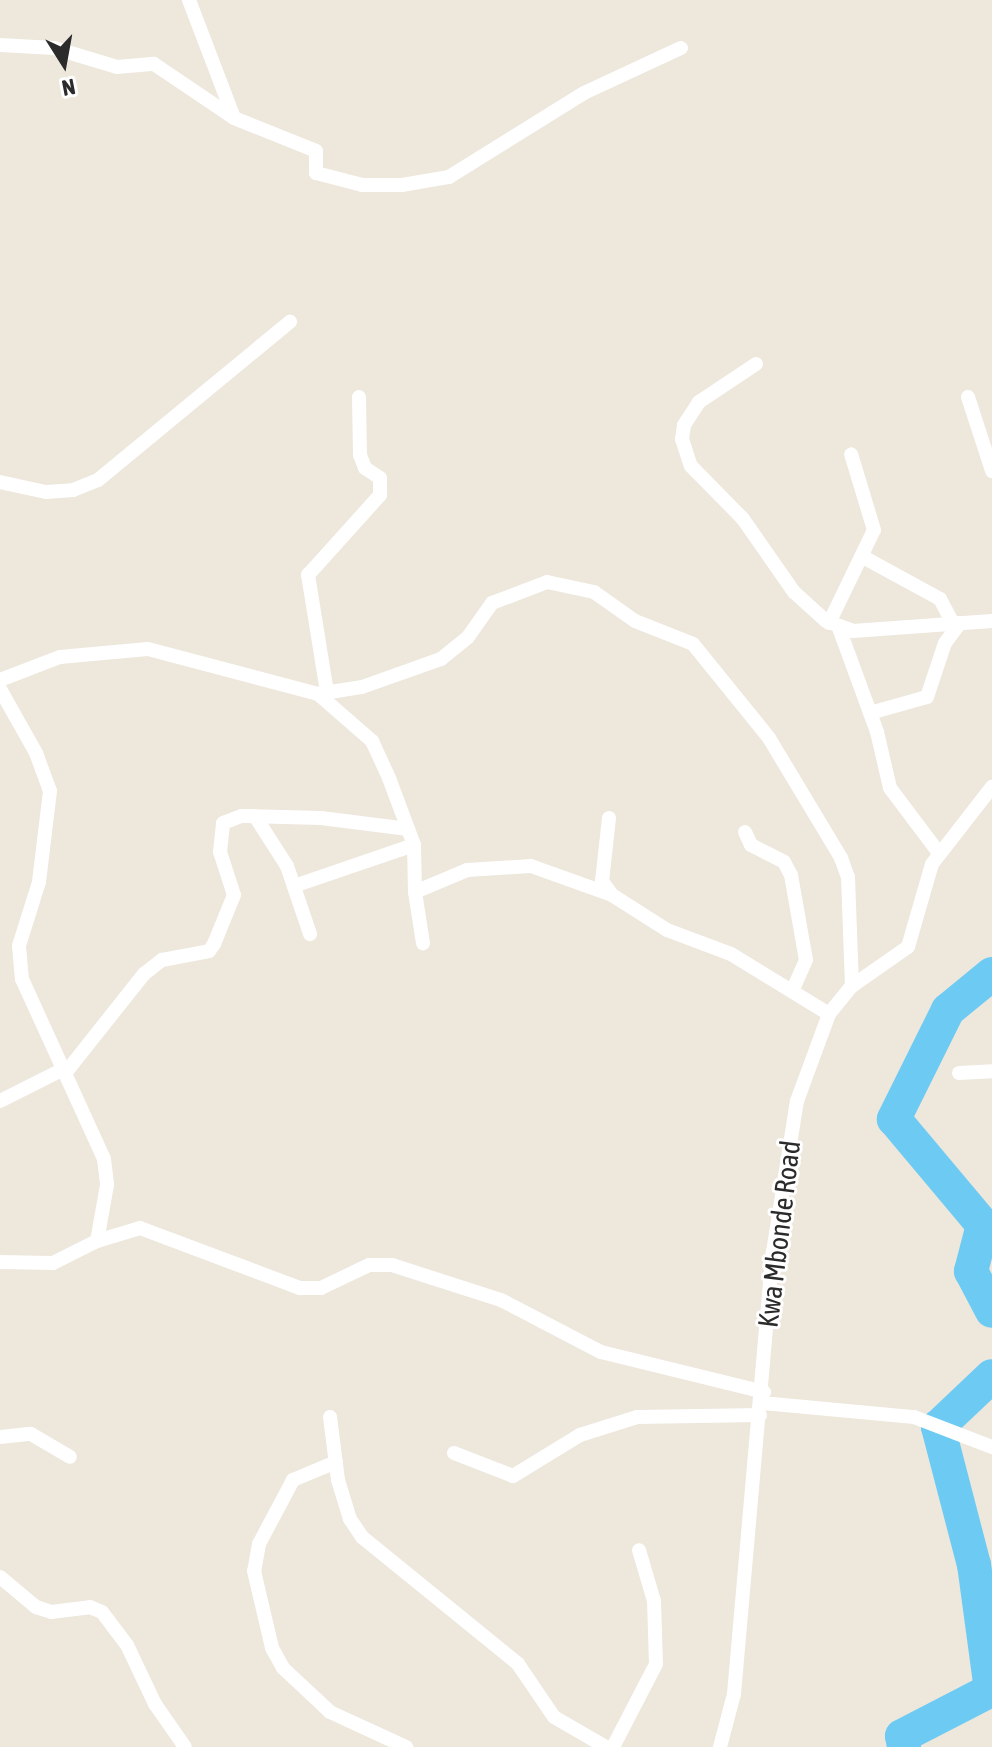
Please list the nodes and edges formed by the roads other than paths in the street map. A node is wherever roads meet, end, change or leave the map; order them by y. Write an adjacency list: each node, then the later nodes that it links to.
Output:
1 (189, 0): 4 (street)
2 (0, 45): 4 (street)
3 (681, 48): 4 (street)
4 (234, 118)
5 (290, 322): 11 (street)
6 (756, 364): 15 (street)
7 (359, 397): 18 (street)
8 (968, 397): 10 (street)
9 (851, 454): 12 (street)
10 (992, 471)
11 (0, 482)
12 (863, 557): 14 (street); 15 (street)
13 (992, 621): 14 (street)
14 (956, 623): 15 (street); 19 (street)
15 (834, 625): 19 (street)
16 (0, 680): 18 (street)
17 (0, 689): 35 (street)
18 (322, 693): 23 (street); 32 (street)
19 (870, 713): 26 (street)
20 (992, 787): 26 (street, Kwa Mbonde Road)
21 (255, 816): 23 (street); 27 (street); 35 (street)
22 (609, 818): 29 (street)
23 (408, 829): 25 (street)
24 (745, 832): 33 (street)
25 (414, 845): 27 (street); 28 (street)
26 (939, 853): 32 (street, Kwa Mbonde Road)
27 (294, 886): 30 (street)
28 (415, 892): 29 (street); 31 (street)
29 (612, 895): 33 (street)
30 (310, 934)
31 (423, 943)
32 (852, 986): 34 (street, Kwa Mbonde Road)
33 (793, 989): 34 (street)
34 (829, 1014): 41 (street, Kwa Mbonde Road)
35 (66, 1070): 38 (street); 39 (street)
36 (992, 1071): 37 (street)
37 (959, 1073)
38 (0, 1101)
39 (97, 1241): 40 (street); 41 (street)
40 (0, 1262)
41 (762, 1404): 44 (street); 45 (street); 54 (street, Kwa Mbonde Road)
42 (330, 1417): 47 (street)
43 (0, 1437): 46 (street)
44 (992, 1447)
45 (454, 1453)
46 (70, 1457)
47 (336, 1462): 51 (street); 52 (street)
48 (639, 1550): 53 (street)
49 (0, 1577): 50 (street)
50 (185, 1747)
51 (406, 1747)
52 (606, 1747)
53 (613, 1747)
54 (720, 1747)

